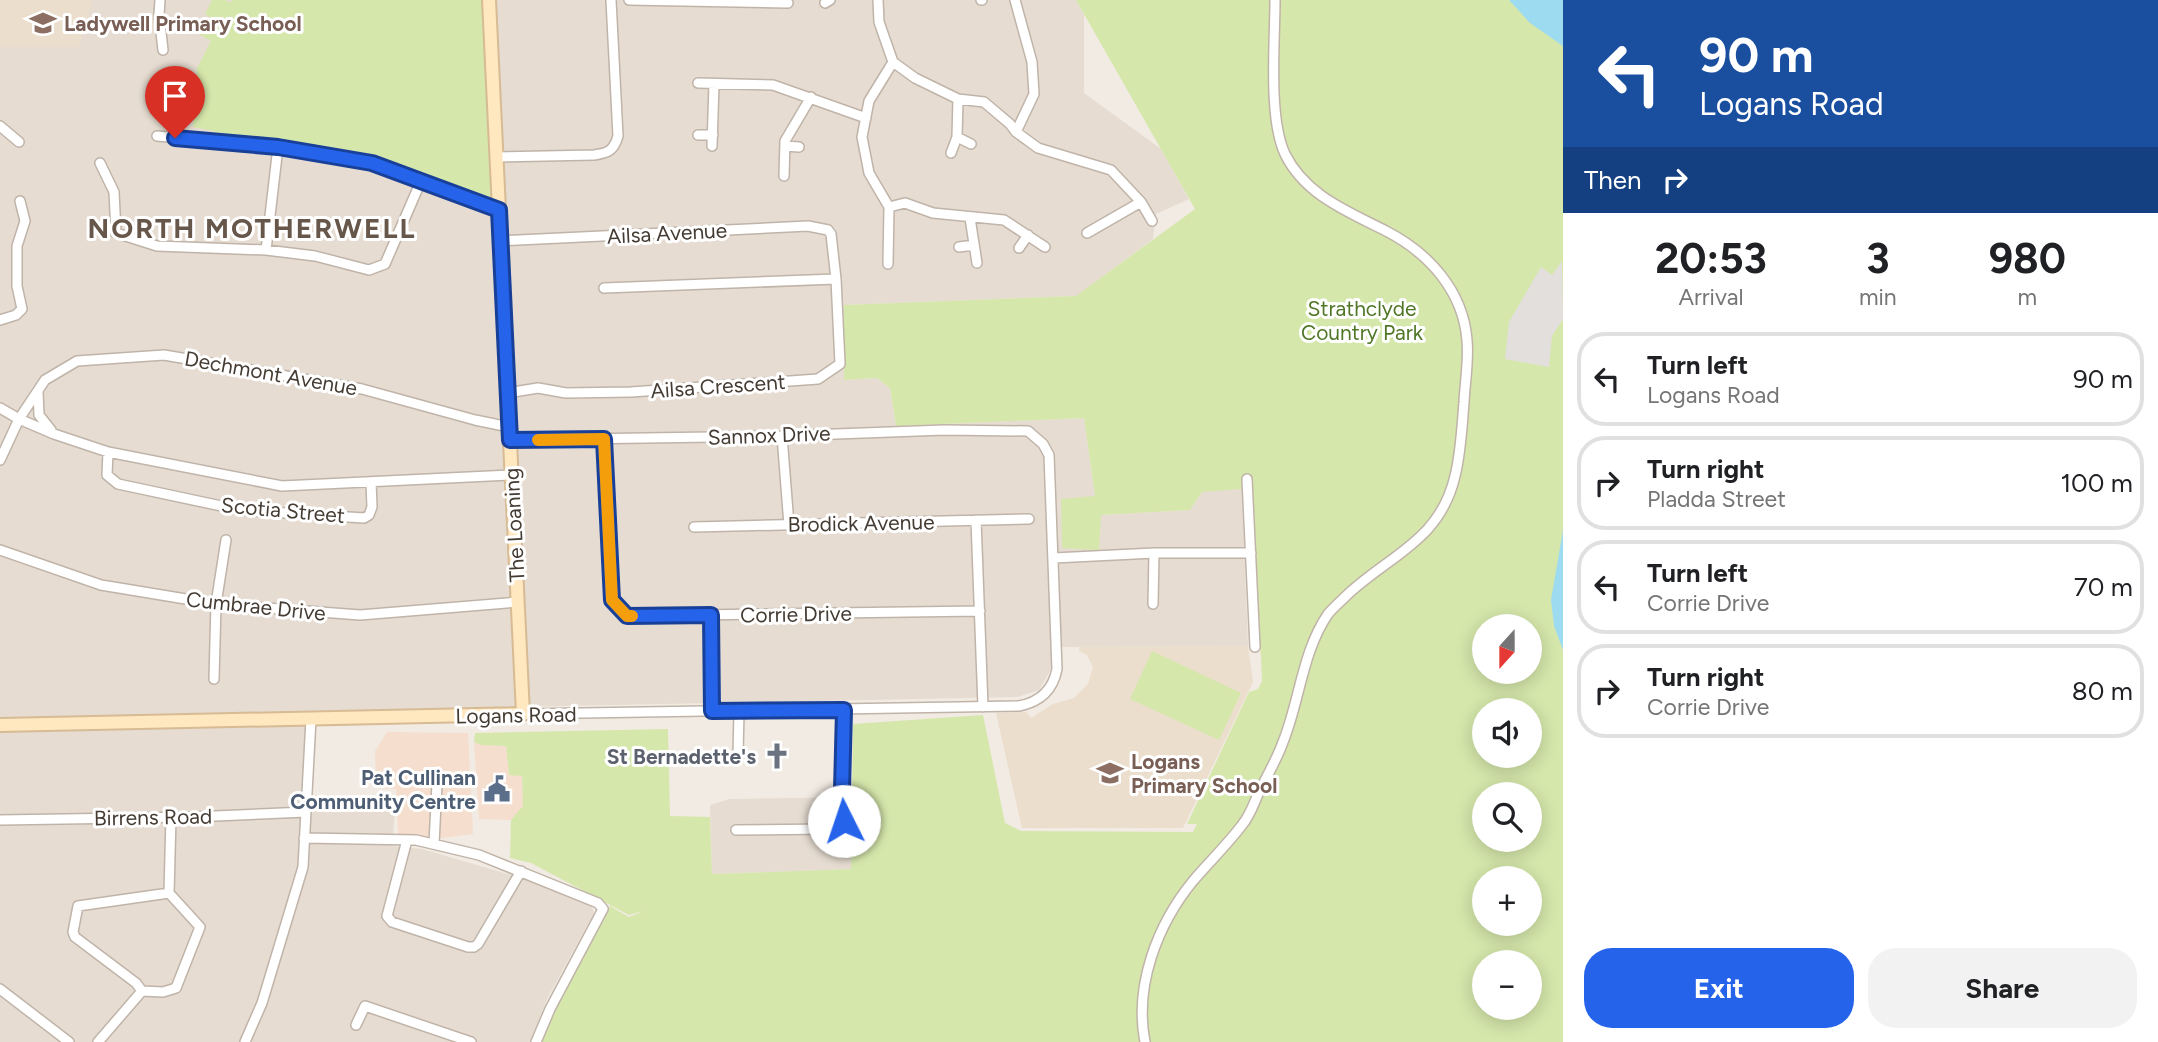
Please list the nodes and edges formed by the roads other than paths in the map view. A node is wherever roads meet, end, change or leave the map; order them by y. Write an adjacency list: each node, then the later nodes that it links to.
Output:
1 (160, 0): 9 (street)
2 (489, 0): 29 (street, The Loaning)
3 (611, 0): 29 (street)
4 (629, 0): 8 (street)
5 (878, 0): 10 (street)
6 (1015, 0): 17 (street)
7 (1275, 0): 109 (street)
8 (788, 3)
9 (163, 50)
10 (893, 62): 14 (street); 15 (street)
11 (698, 83): 12 (street)
12 (714, 84): 13 (street); 19 (street)
13 (811, 97): 15 (street); 25 (street)
14 (958, 99): 17 (street); 21 (street)
15 (866, 118): 35 (street)
16 (0, 126): 22 (street)
17 (1016, 132): 34 (street)
18 (698, 135): 19 (street)
19 (713, 135): 24 (street)
20 (157, 136): 26 (street)
21 (957, 137): 23 (street); 28 (street)
22 (19, 142)
23 (971, 144)
24 (712, 146)
25 (785, 146): 27 (street); 31 (street)
26 (278, 147): 32 (street); 47 (street)
27 (799, 147)
28 (951, 153)
29 (496, 157): 36 (street, The Loaning)
30 (100, 163): 47 (street)
31 (784, 176)
32 (421, 181): 36 (street); 47 (street)
33 (20, 201): 52 (street)
34 (1141, 202): 38 (street); 39 (street)
35 (889, 207): 37 (street); 49 (street)
36 (499, 210): 42 (street, The Loaning)
37 (970, 218): 41 (street); 43 (street)
38 (1152, 221)
39 (1087, 233)
40 (831, 234): 42 (street, Ailsa Avenue); 50 (street, Ailsa Crescent)
41 (1028, 235): 45 (street); 46 (street)
42 (500, 241): 54 (street, The Loaning)
43 (974, 245): 44 (street); 48 (street)
44 (959, 247)
45 (1045, 247)
46 (1019, 248)
47 (266, 250)
48 (977, 263)
49 (888, 264)
50 (836, 279): 51 (street); 54 (street, Ailsa Crescent)
51 (604, 288)
52 (0, 320)
53 (38, 389): 56 (street, Dechmont Avenue); 57 (street, Dechmont Avenue); 58 (street)
54 (507, 393): 57 (street, The Loaning)
55 (0, 408): 56 (street, Scotia Street)
56 (19, 419): 58 (street, Scotia Street); 63 (street, Dechmont Avenue)
57 (509, 426): 61 (street, The Loaning)
58 (54, 434): 62 (street, Scotia Street)
59 (782, 436): 60 (street, Sannox Drive); 69 (street); 75 (street, Sannox Drive)
60 (604, 439): 61 (street, Sannox Drive); 80 (street, Corrie Drive)
61 (510, 440): 64 (street, The Loaning)
62 (108, 452): 66 (street, Scotia Street); 66 (street, Scotia Street)
63 (0, 460)
64 (511, 475): 66 (street, Scotia Street); 76 (street, The Loaning)
65 (1248, 479): 74 (street)
66 (371, 482)
67 (1028, 519): 68 (street, Brodick Avenue)
68 (976, 520): 69 (street, Brodick Avenue); 79 (street)
69 (789, 525): 70 (street, Brodick Avenue)
70 (694, 527)
71 (226, 540): 77 (street)
72 (0, 550): 77 (street, Cumbrae Drive)
73 (1154, 553): 74 (street); 75 (street); 78 (street)
74 (1251, 553): 81 (street)
75 (1054, 558): 83 (street, Logans Road)
76 (518, 602): 77 (street, Cumbrae Drive); 87 (street, The Loaning)
77 (216, 604): 82 (street)
78 (1153, 604)
79 (980, 611): 80 (street, Corrie Drive); 83 (street)
80 (711, 615): 86 (street)
81 (1258, 641)
82 (214, 679)
83 (983, 707): 85 (street, Logans Road)
84 (739, 710): 85 (street, Logans Road); 86 (street, Logans Road); 90 (street)
85 (844, 710): 95 (street)
86 (712, 711): 87 (street, Logans Road)
87 (523, 714): 88 (street, Logans Road)
88 (311, 719): 89 (street, Logans Road); 92 (street)
89 (0, 724)
90 (738, 756)
91 (436, 783): 98 (street)
92 (306, 812): 93 (street, Birrens Road); 96 (street)
93 (171, 817): 94 (street, Birrens Road); 100 (street)
94 (0, 820)
95 (736, 830)
96 (304, 838): 97 (street); 106 (street)
97 (407, 840): 98 (street); 99 (street)
98 (434, 844): 99 (street)
99 (521, 871): 108 (street)
100 (169, 893): 102 (street); 102 (street)
101 (0, 989): 104 (street)
102 (142, 991): 105 (street)
103 (356, 1026): 107 (street)
104 (69, 1042)
105 (98, 1042)
106 (245, 1042)
107 (471, 1042)
108 (536, 1042)
109 (1145, 1042)

